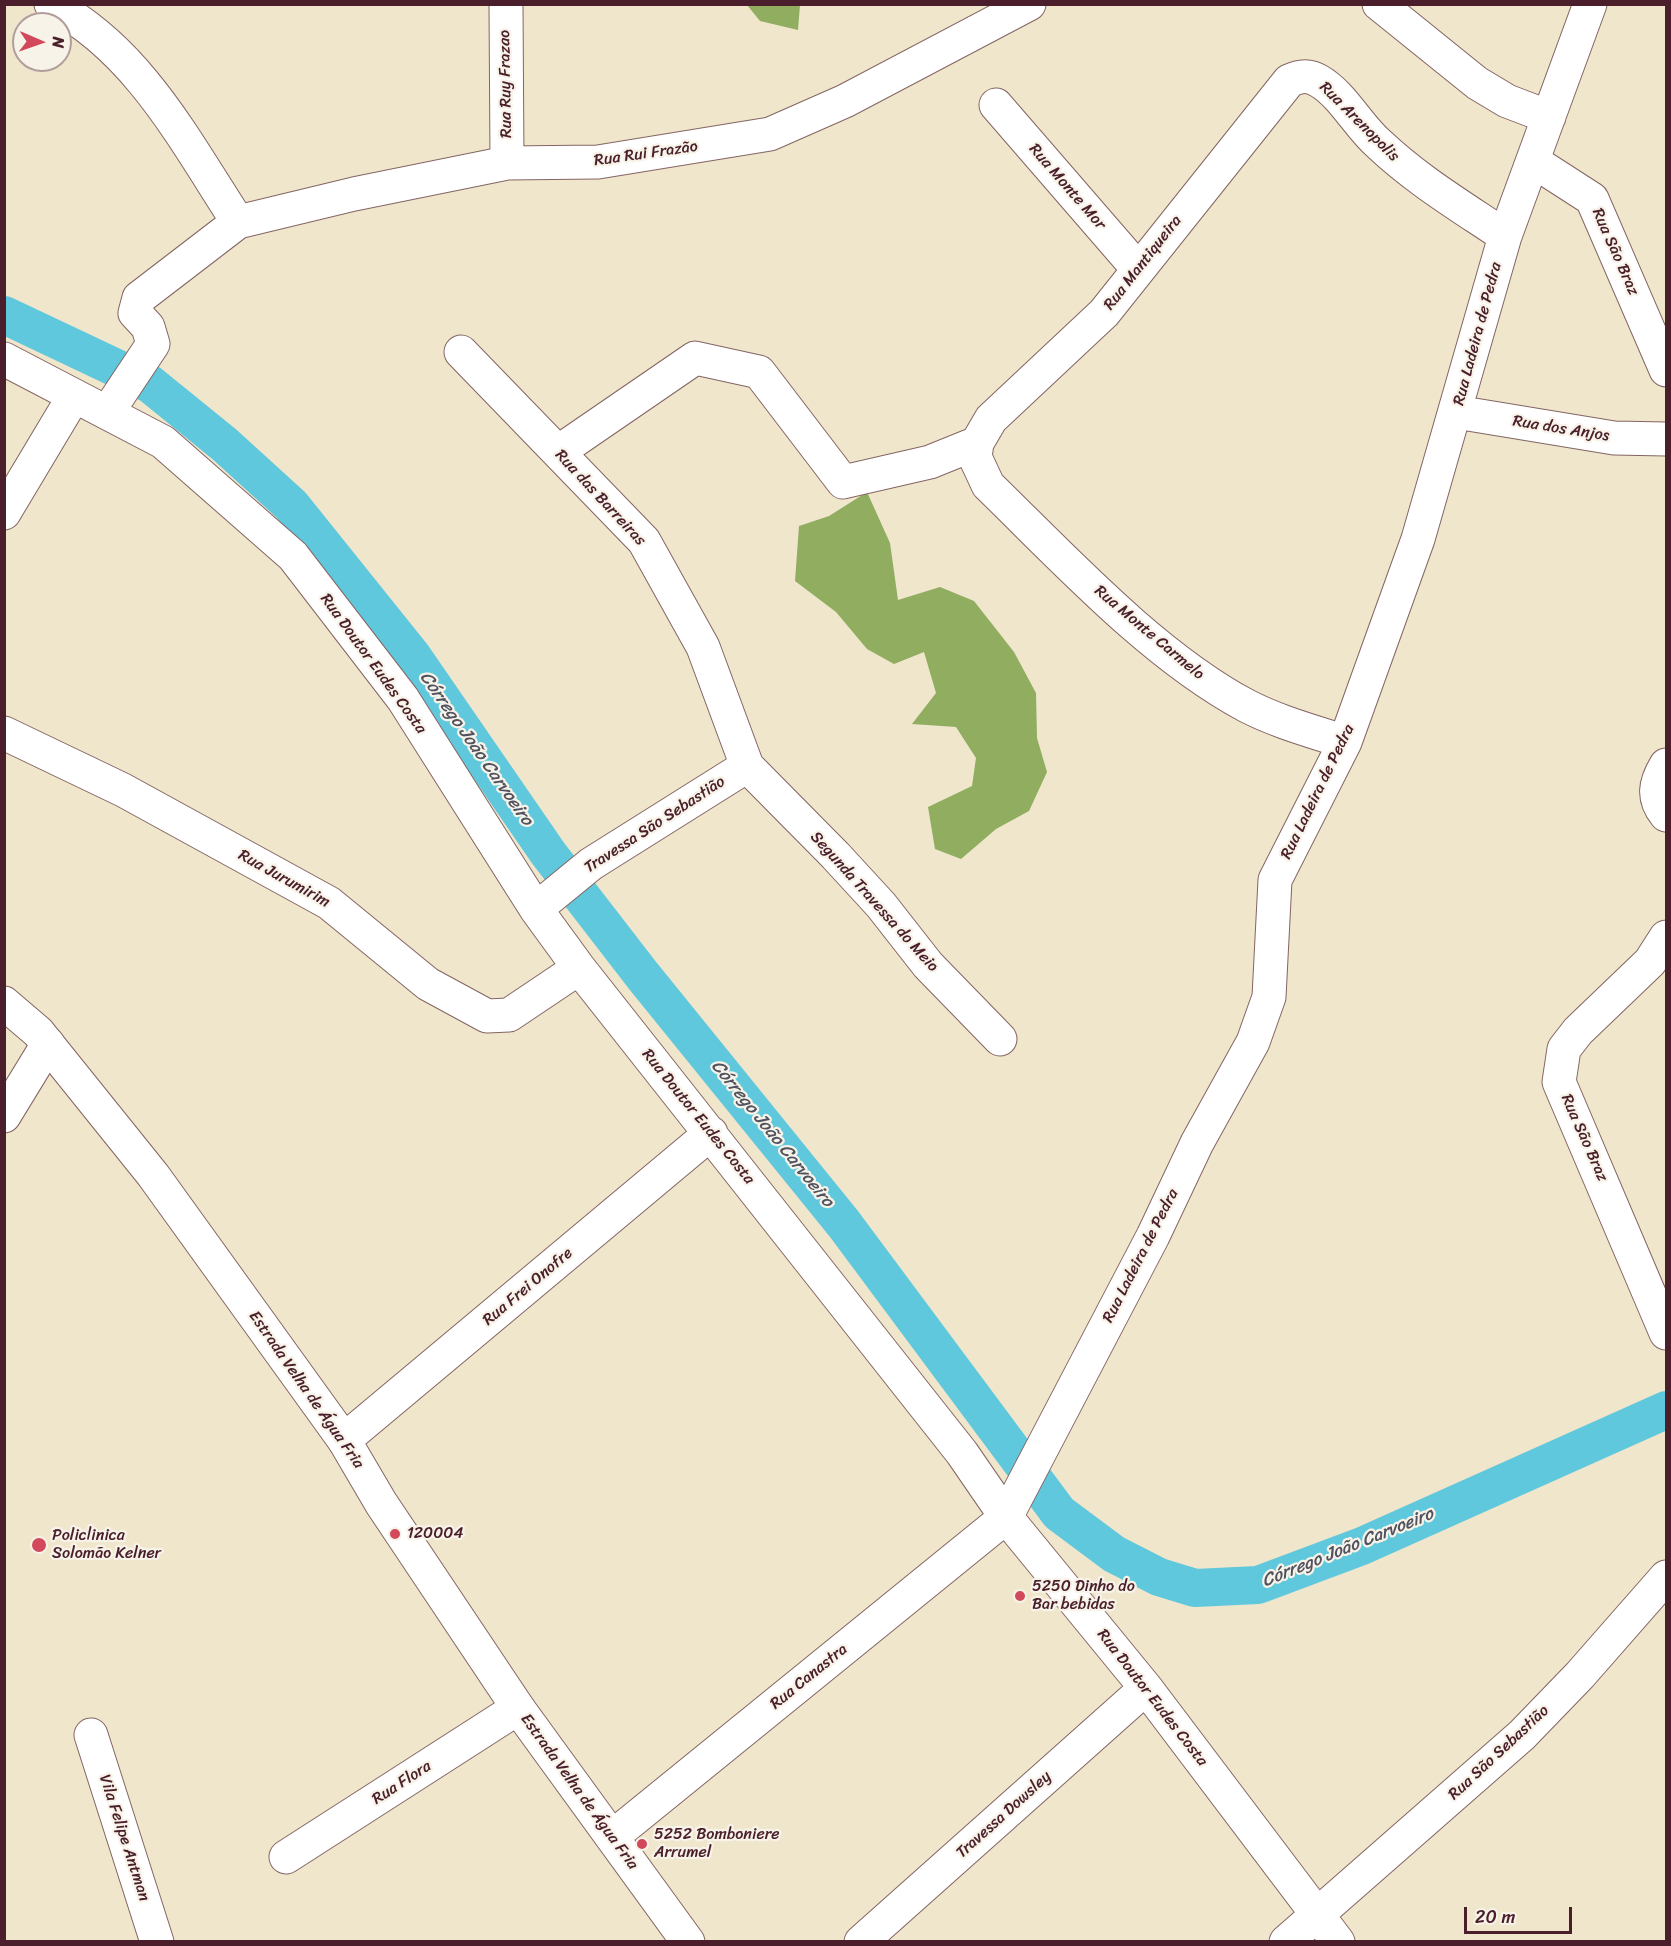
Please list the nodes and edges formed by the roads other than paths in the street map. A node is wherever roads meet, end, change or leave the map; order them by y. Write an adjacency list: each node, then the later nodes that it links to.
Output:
1 (51, 4): 11 (street)
2 (506, 4): 10 (street, Rua Ruy Frazao)
3 (1029, 4): 10 (street, Rua Rui Frazão)
4 (1379, 4): 8 (street)
5 (1590, 4): 8 (street, Rua Ladeira de Pedra)
6 (1299, 76): 12 (street, Rua Arenopolis); 13 (street, Rua Mantiqueira)
7 (996, 105): 13 (street, Rua Monte Mor)
8 (1549, 117): 9 (street, Rua Ladeira de Pedra)
9 (1533, 161): 12 (street, Rua Ladeira de Pedra); 16 (street, Rua São Braz)
10 (507, 163): 11 (street, Rua Rui Frazão)
11 (238, 222): 19 (street)
12 (1505, 236): 18 (street, Rua Ladeira de Pedra)
13 (1138, 269): 21 (street, Rua Mantiqueira)
14 (461, 352): 22 (street, Rua das Barreiras)
15 (4, 359): 17 (street, Rua Doutor Eudes Costa)
16 (1666, 370)
17 (74, 396): 19 (street, Rua Doutor Eudes Costa); 23 (street)
18 (1456, 412): 20 (street, Rua dos Anjos); 25 (street, Rua Ladeira de Pedra)
19 (107, 413): 29 (street, Rua Doutor Eudes Costa)
20 (1666, 439)
21 (977, 443): 22 (street); 25 (street, Rua Monte Carmelo)
22 (558, 452): 27 (street, Rua das Barreiras)
23 (4, 513)
24 (4, 733): 31 (street, Rua Jurumirim)
25 (1345, 742): 39 (street, Rua Ladeira de Pedra)
26 (1666, 765): 28 (street)
27 (747, 766): 29 (street, Travessa São Sebastião); 33 (street, Segunda Travessa do Meio)
28 (1666, 815)
29 (545, 903): 31 (street, Rua Doutor Eudes Costa)
30 (1666, 937): 37 (street, Rua São Braz)
31 (579, 968): 36 (street, Rua Doutor Eudes Costa)
32 (4, 1003): 34 (street, Estrada Velha de Água Fria)
33 (1000, 1039)
34 (48, 1044): 35 (street); 38 (street, Estrada Velha de Água Fria)
35 (4, 1116)
36 (711, 1133): 38 (street, Rua Frei Onofre); 39 (street, Rua Doutor Eudes Costa)
37 (1666, 1333)
38 (344, 1440): 42 (street, Estrada Velha de Água Fria)
39 (1011, 1505): 41 (street, Rua Doutor Eudes Costa); 44 (street, Rua Canastra)
40 (1666, 1577): 46 (street, Rua São Sebastião)
41 (1146, 1688): 46 (street, Rua Doutor Eudes Costa); 49 (street, Travessa Dowsley)
42 (518, 1708): 44 (street, Estrada Velha de Água Fria); 45 (street, Rua Flora)
43 (91, 1735): 47 (street, Vila Felipe Antman)
44 (612, 1837): 48 (street, Estrada Velha de Água Fria)
45 (286, 1857)
46 (1318, 1916): 50 (street, Rua São Sebastião); 51 (street, Rua Doutor Eudes Costa)
47 (158, 1941)
48 (688, 1941)
49 (861, 1941)
50 (1287, 1941)
51 (1338, 1941)

